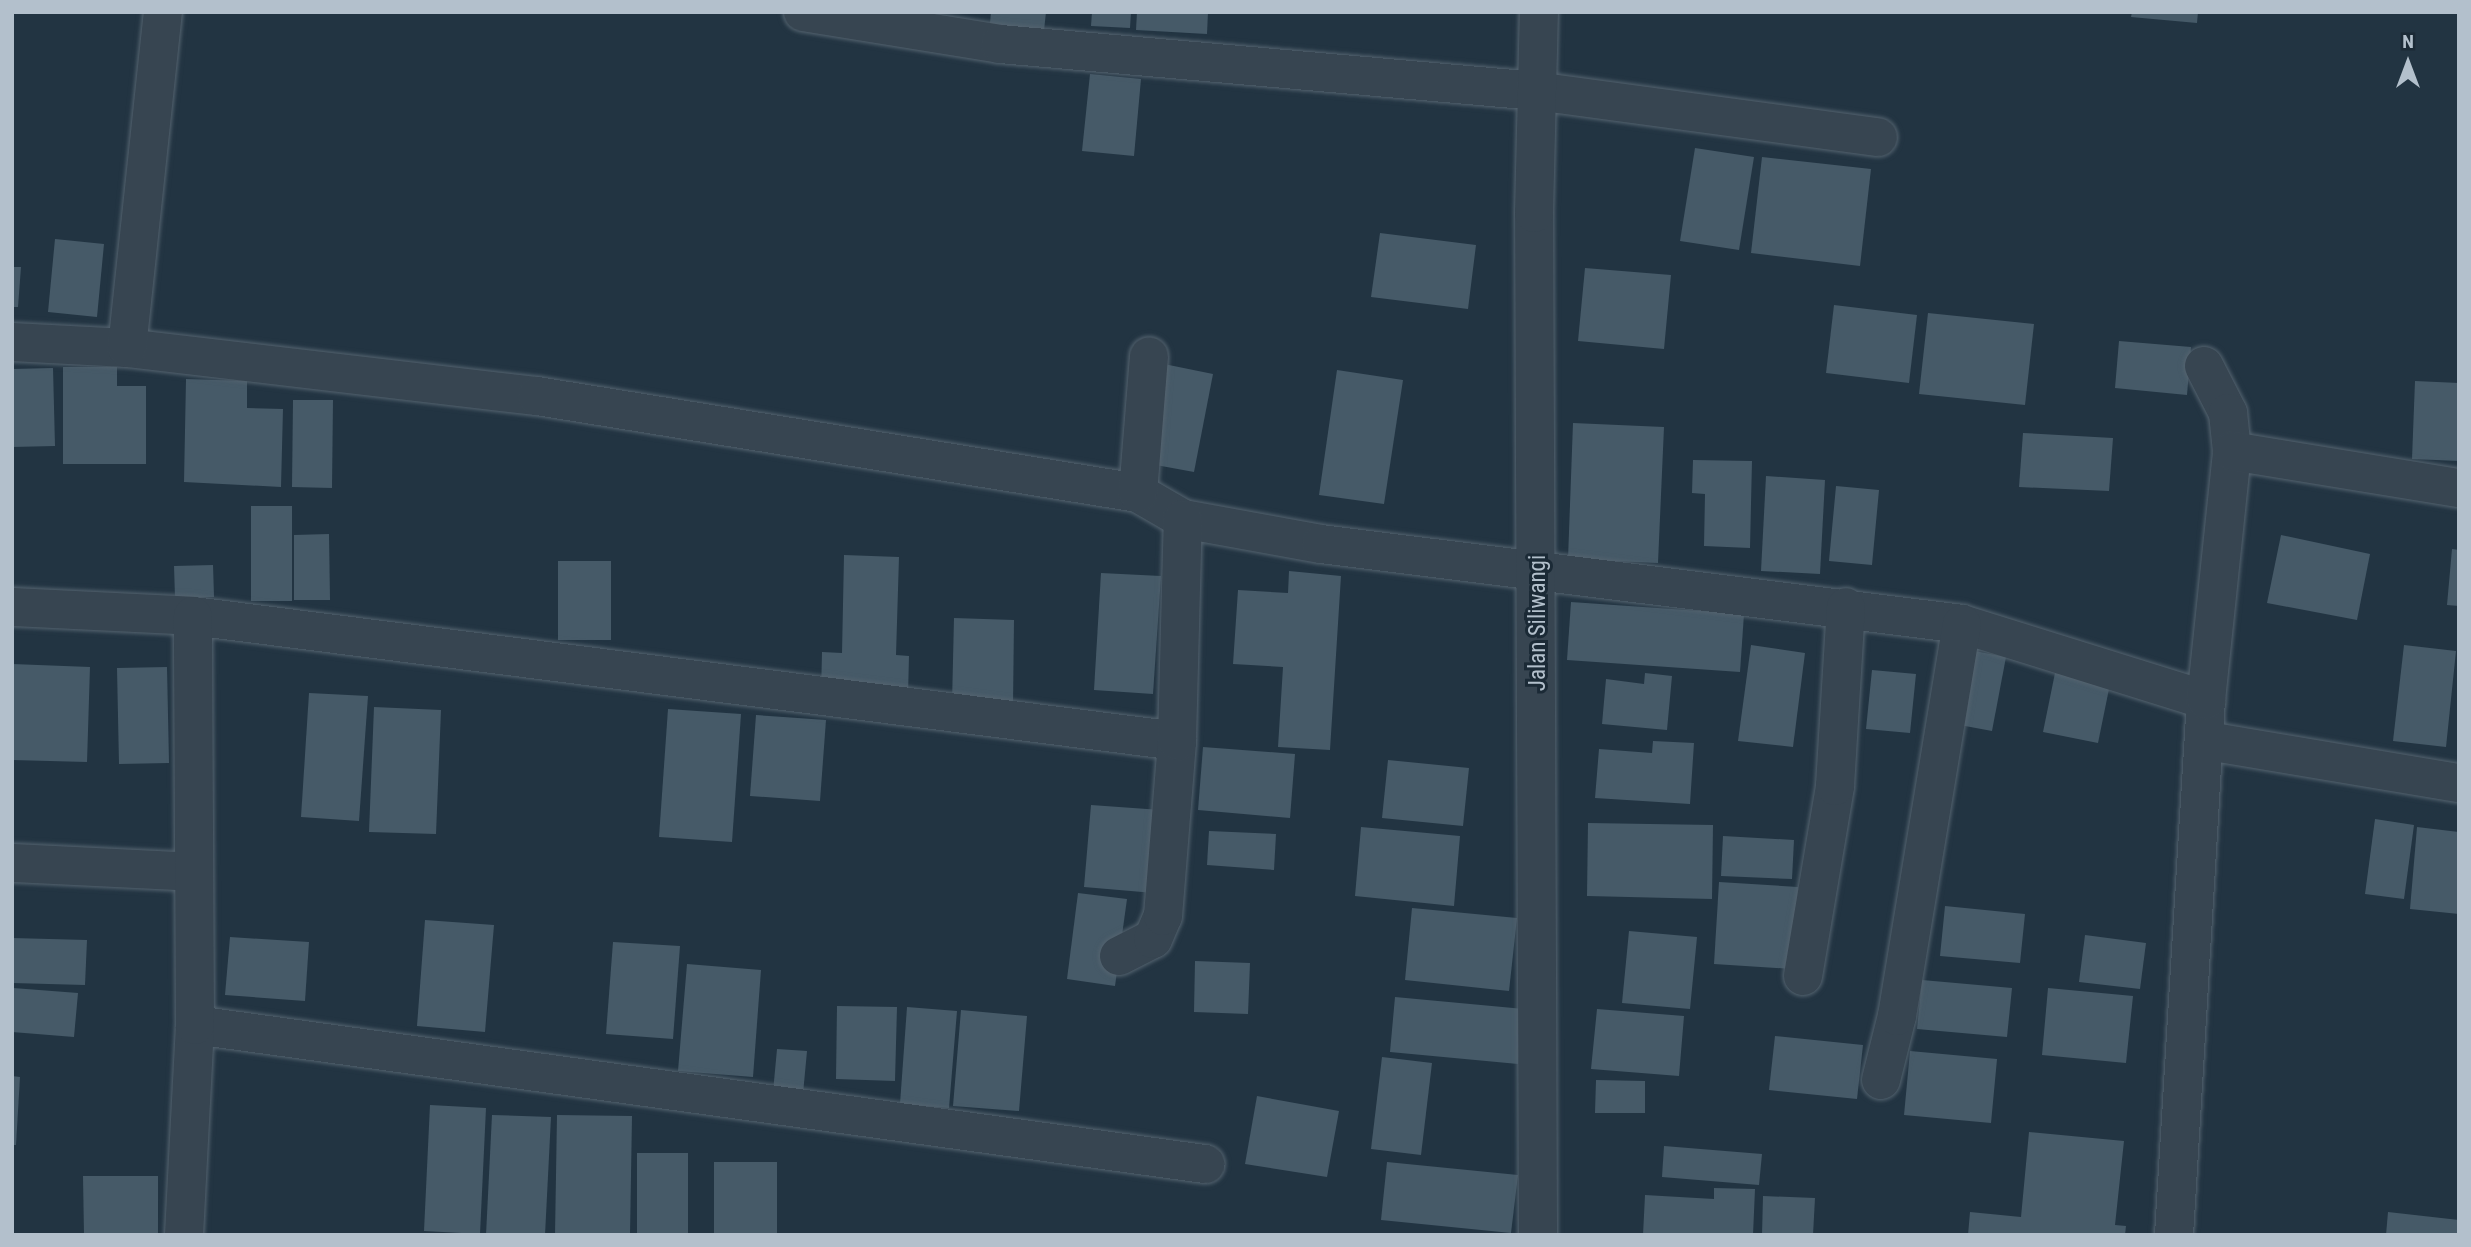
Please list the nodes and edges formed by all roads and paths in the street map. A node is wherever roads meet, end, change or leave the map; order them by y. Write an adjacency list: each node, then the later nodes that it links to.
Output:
1 (163, 12): 7 (street)
2 (803, 12): 4 (street)
3 (1539, 12): 4 (street, Jalan Siliwangi)
4 (1536, 91): 5 (street); 14 (street, Jalan Siliwangi)
5 (1878, 137)
6 (12, 342): 7 (street)
7 (127, 348): 12 (street)
8 (1149, 356): 12 (street)
9 (2204, 366): 10 (street)
10 (2232, 451): 11 (street); 19 (street)
11 (2459, 488)
12 (1138, 493): 13 (street)
13 (1183, 519): 14 (street); 20 (street)
14 (1537, 567): 16 (street); 31 (street, Jalan Siliwangi)
15 (12, 607): 17 (street)
16 (1846, 607): 18 (street); 26 (street)
17 (193, 616): 20 (street); 24 (street)
18 (1962, 624): 19 (street); 28 (street)
19 (2206, 701): 21 (street)
20 (1177, 741): 25 (street)
21 (2207, 741): 22 (street); 32 (street)
22 (2459, 783)
23 (12, 863): 24 (street)
24 (194, 872): 27 (street)
25 (1119, 957)
26 (1802, 976)
27 (195, 1025): 29 (street); 30 (street)
28 (1881, 1080)
29 (1205, 1164)
30 (184, 1235)
31 (1538, 1235)
32 (2174, 1235)

